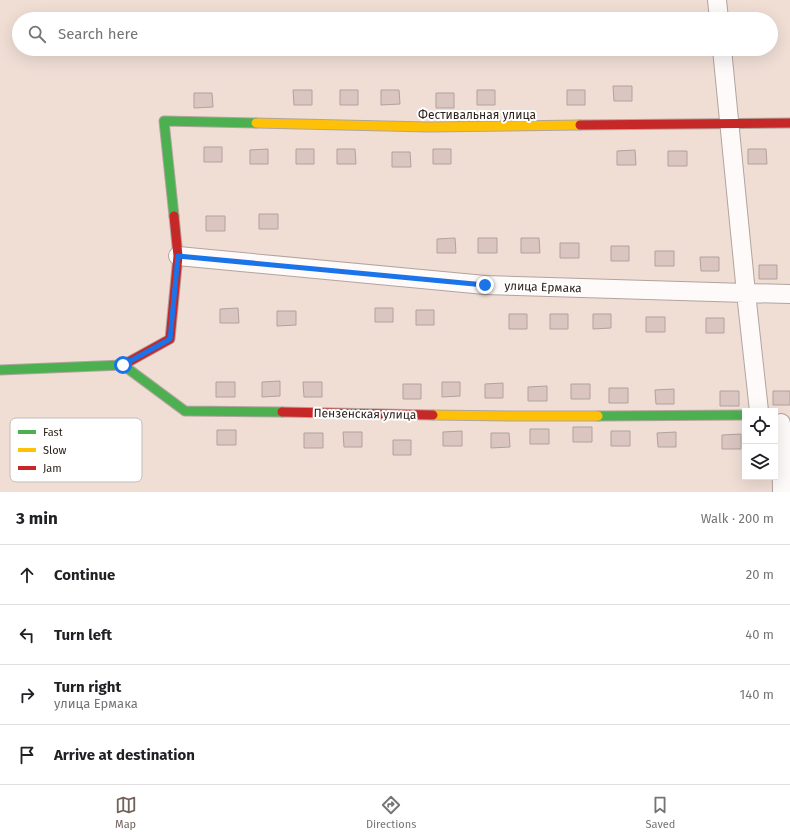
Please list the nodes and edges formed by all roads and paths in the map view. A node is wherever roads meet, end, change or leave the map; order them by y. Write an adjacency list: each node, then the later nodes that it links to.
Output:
1 (717, 0): 2 (street)
2 (718, 12)
3 (723, 56): 5 (street)
4 (790, 123): 5 (street, Фестивальная улица)
5 (730, 124): 6 (street, Фестивальная улица); 7 (street)
6 (178, 256): 7 (street, улица Ермака); 9 (street)
7 (746, 293): 8 (street, улица Ермака); 11 (street)
8 (790, 294)
9 (123, 365): 10 (street); 12 (street, Пензенская улица)
10 (0, 370)
11 (759, 408)
12 (742, 415)
13 (782, 422): 14 (street)
14 (782, 492)

